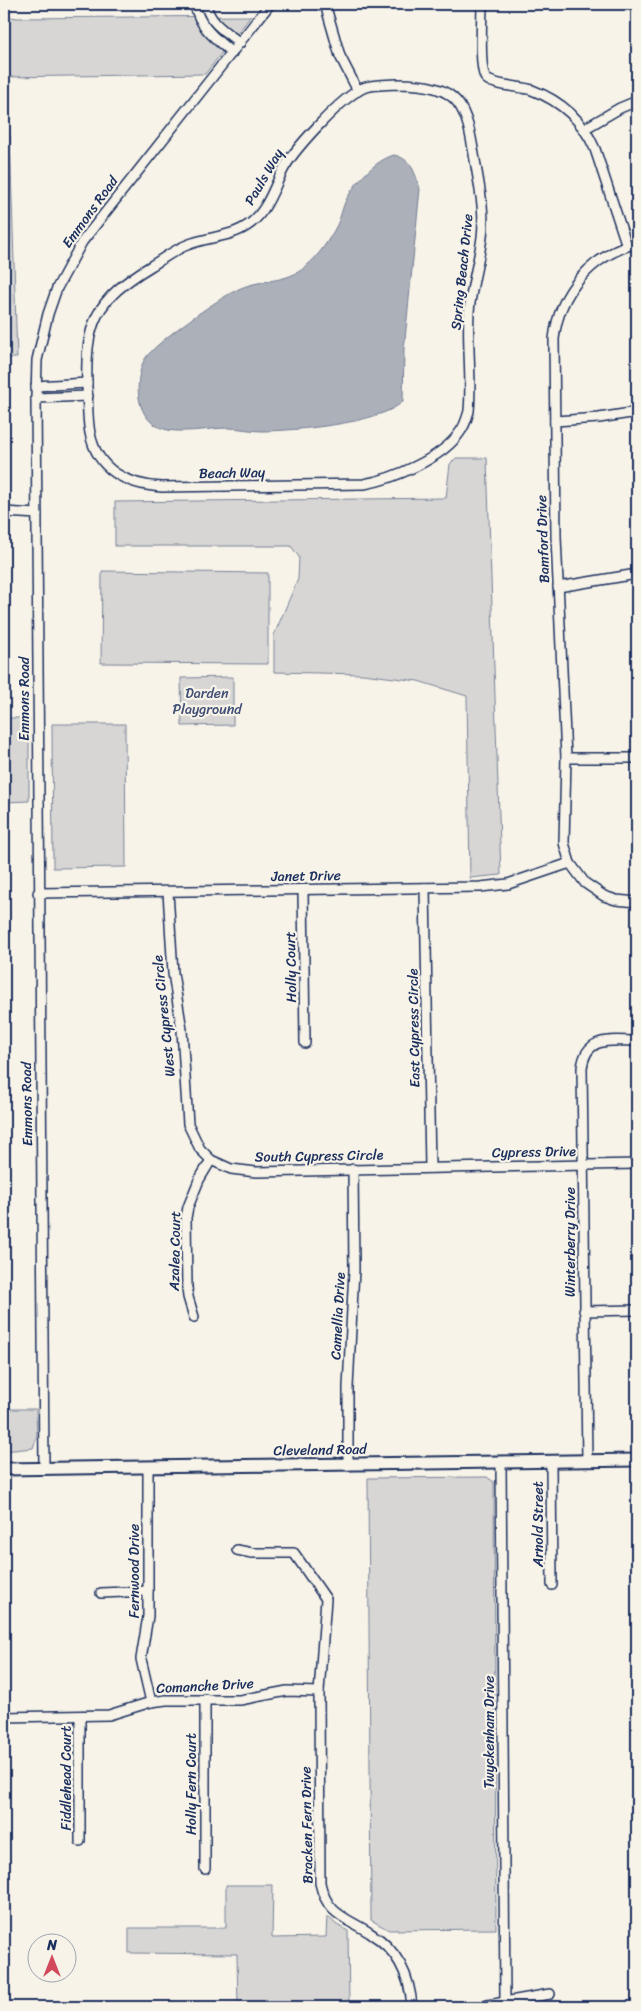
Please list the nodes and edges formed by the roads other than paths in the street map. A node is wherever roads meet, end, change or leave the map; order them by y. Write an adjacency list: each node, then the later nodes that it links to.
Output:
1 (195, 4): 7 (street)
2 (206, 4): 6 (street)
3 (270, 4): 6 (street, Emmons Road)
4 (482, 4): 10 (street)
5 (324, 5): 8 (street)
6 (240, 43): 7 (street, Emmons Road)
7 (232, 53): 14 (street, Emmons Road)
8 (358, 91): 13 (street, Pauls Way); 19 (street, Spring Beach Drive)
9 (637, 101): 10 (street)
10 (584, 129): 12 (street)
11 (637, 243): 12 (street, Bamford Drive)
12 (628, 246): 18 (street, Bamford Drive)
13 (87, 383): 14 (street); 15 (street, Beach Way)
14 (36, 386): 16 (street, Emmons Road)
15 (88, 396): 16 (street); 19 (street, Beach Way)
16 (36, 398): 21 (street, Emmons Road)
17 (637, 412): 18 (street)
18 (555, 421): 23 (street, Bamford Drive)
19 (432, 456)
20 (4, 512): 21 (street)
21 (37, 514): 30 (street, Emmons Road)
22 (637, 574): 23 (street)
23 (558, 586): 24 (street, Bamford Drive)
24 (566, 758): 25 (street); 26 (street, Bamford Drive)
25 (637, 758)
26 (570, 864): 27 (street, Janet Drive); 31 (street)
27 (425, 888): 28 (street, Janet Drive); 37 (street, East Cypress Circle)
28 (303, 890): 29 (street, Janet Drive); 33 (street, Holly Court)
29 (168, 892): 30 (street, Janet Drive); 34 (street, West Cypress Circle)
30 (38, 893): 48 (street, Emmons Road)
31 (637, 902)
32 (637, 1041): 36 (street, Winterberry Drive)
33 (305, 1043)
34 (211, 1160): 38 (street, South Cypress Circle); 41 (street, Azalea Court)
35 (637, 1164): 36 (street, Cypress Drive)
36 (583, 1165): 37 (street, Cypress Drive); 40 (street, Winterberry Drive)
37 (430, 1168): 38 (street, South Cypress Circle)
38 (353, 1169): 46 (street, Camellia Drive)
39 (637, 1310): 40 (street)
40 (584, 1312): 43 (street, Winterberry Drive)
41 (194, 1317)
42 (637, 1460): 43 (main road, Cleveland Road)
43 (588, 1461): 44 (main road, Cleveland Road)
44 (551, 1462): 45 (main road, Cleveland Road); 51 (street, Arnold Street)
45 (501, 1463): 46 (main road, Cleveland Road); 62 (street, Twyckenham Drive)
46 (348, 1465): 47 (main road, Cleveland Road)
47 (148, 1467): 48 (main road, Cleveland Road); 52 (street, Fernwood Drive)
48 (44, 1468): 49 (main road, Cleveland Road)
49 (4, 1469)
50 (238, 1550): 54 (street, Bracken Fern Drive)
51 (552, 1585)
52 (148, 1591): 53 (street); 56 (street, Fernwood Drive)
53 (102, 1593)
54 (319, 1692): 55 (street, Comanche Drive); 63 (street, Bracken Fern Drive)
55 (205, 1699): 56 (street, Comanche Drive); 60 (street, Holly Fern Court)
56 (151, 1702): 57 (street, Comanche Drive)
57 (80, 1716): 58 (street, Comanche Drive); 59 (street, Fiddlehead Court)
58 (4, 1717)
59 (80, 1841)
60 (205, 1869)
61 (550, 1994): 62 (street)
62 (505, 2001): 64 (street)
63 (412, 2007)
64 (476, 2007)

